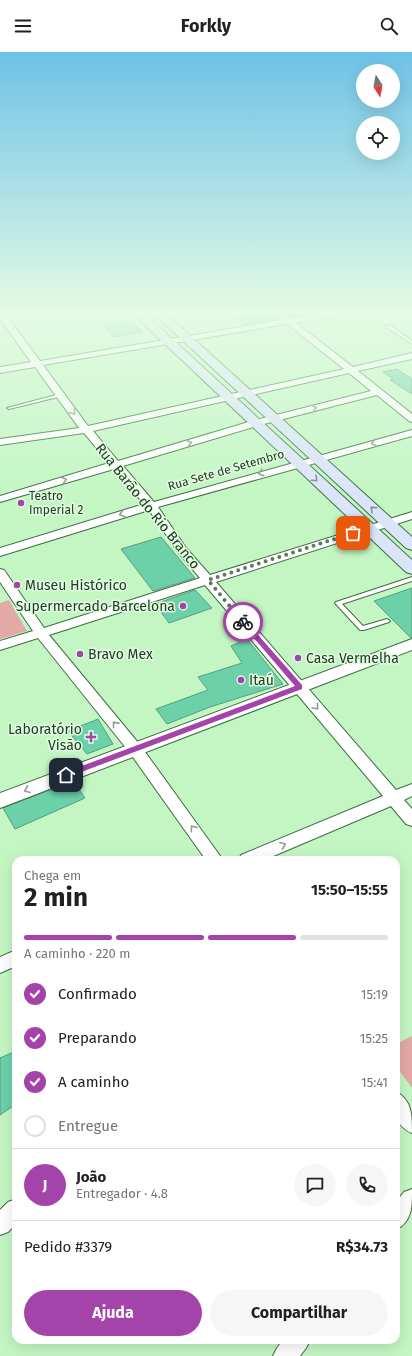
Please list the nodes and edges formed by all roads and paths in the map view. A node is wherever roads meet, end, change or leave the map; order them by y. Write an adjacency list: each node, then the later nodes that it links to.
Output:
1 (42, 371): 8 (street, Rua Barão do Rio Branco)
2 (198, 371): 9 (main road)
3 (222, 371): 7 (main road)
4 (343, 371): 7 (street)
5 (353, 371): 6 (street)
6 (378, 392): 11 (street, one-way to 6); 12 (street)
7 (246, 393): 9 (street); 11 (main road)
8 (60, 395): 10 (lane); 14 (street, Rua Barão do Rio Branco, one-way to 14)
9 (226, 397): 13 (main road); 14 (street)
10 (9, 408)
11 (274, 418): 13 (street); 17 (main road)
12 (412, 419)
13 (256, 423): 18 (main road); 19 (street, one-way to 13)
14 (86, 430): 16 (street); 19 (street, Rua Barão do Rio Branco)
15 (412, 433): 17 (street, Rua Sete de Setembro, one-way to 17)
16 (0, 442)
17 (317, 458): 18 (street, Rua Sete de Setembro); 23 (main road, one-way to 17)
18 (298, 463): 21 (street, Rua Sete de Setembro, one-way to 21); 24 (main road, one-way to 24)
19 (117, 465): 20 (street, one-way to 19); 21 (street, Rua Barão do Rio Branco)
20 (0, 499)
21 (151, 505): 26 (street, Rua Sete de Setembro, one-way to 26); 30 (street, Rua Barão do Rio Branco)
22 (412, 515): 23 (street)
23 (387, 522): 24 (street); 25 (main road)
24 (368, 528): 27 (main road); 30 (street)
25 (412, 545)
26 (0, 552)
27 (412, 569)
28 (0, 573): 31 (street)
29 (412, 579): 33 (lane)
30 (208, 580): 34 (street); 37 (street, Rua Barão do Rio Branco)
31 (14, 591): 32 (street); 34 (street)
32 (0, 596)
33 (387, 621)
34 (41, 633): 36 (street); 38 (street, one-way to 34)
35 (412, 644): 37 (street)
36 (0, 646)
37 (300, 687): 38 (street); 40 (street, Rua Barão do Rio Branco, one-way to 40)
38 (135, 749): 41 (street, one-way to 41); 43 (street, one-way to 38)
39 (412, 790): 40 (street)
40 (394, 798): 42 (street, Rua Barão do Rio Branco); 44 (street, one-way to 40)
41 (0, 801)
42 (412, 820)
43 (212, 856)
44 (256, 856)
45 (12, 960): 46 (street)
46 (0, 965)
47 (400, 1107): 48 (street)
48 (412, 1123)
49 (412, 1200): 51 (street)
50 (12, 1214): 52 (street)
51 (400, 1214)
52 (0, 1224)
53 (295, 1344): 54 (street)
54 (285, 1356)

